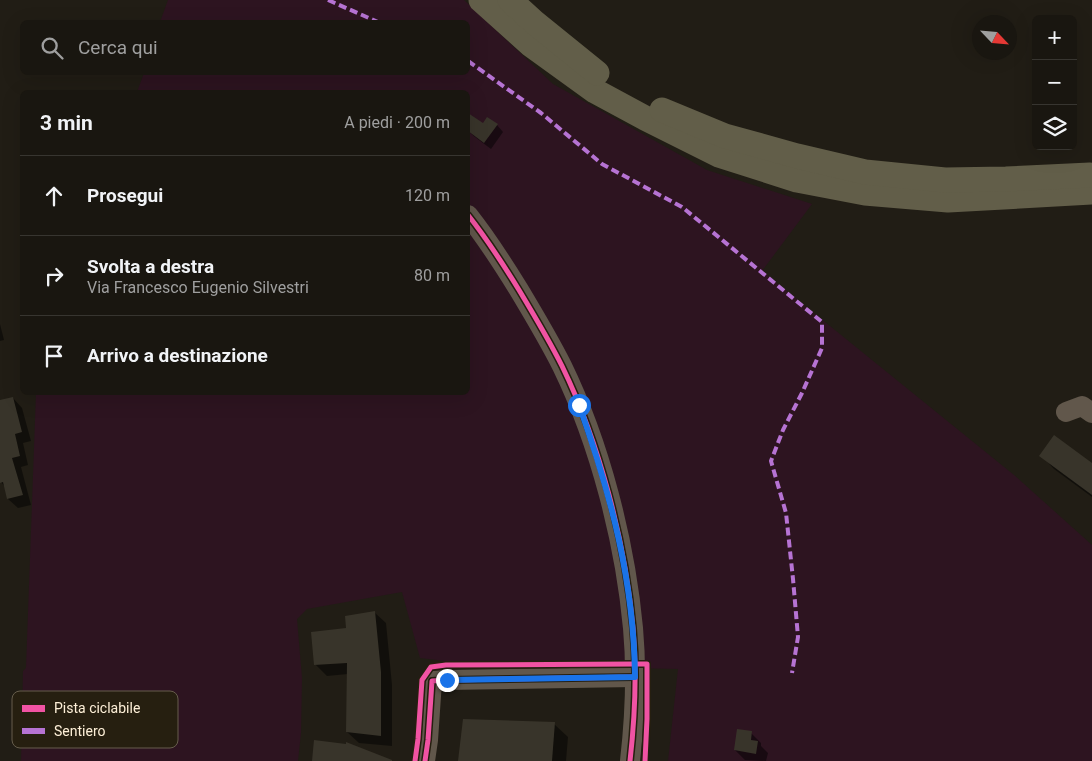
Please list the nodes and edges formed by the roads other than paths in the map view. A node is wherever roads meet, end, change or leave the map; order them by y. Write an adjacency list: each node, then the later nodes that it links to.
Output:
1 (481, 0): 4 (main road)
2 (510, 0): 3 (main road)
3 (1092, 175)
4 (1092, 192)
5 (470, 218): 8 (street)
6 (1066, 412): 7 (street)
7 (1092, 413)
8 (635, 677): 9 (street); 10 (street)
9 (425, 761)
10 (630, 761)

